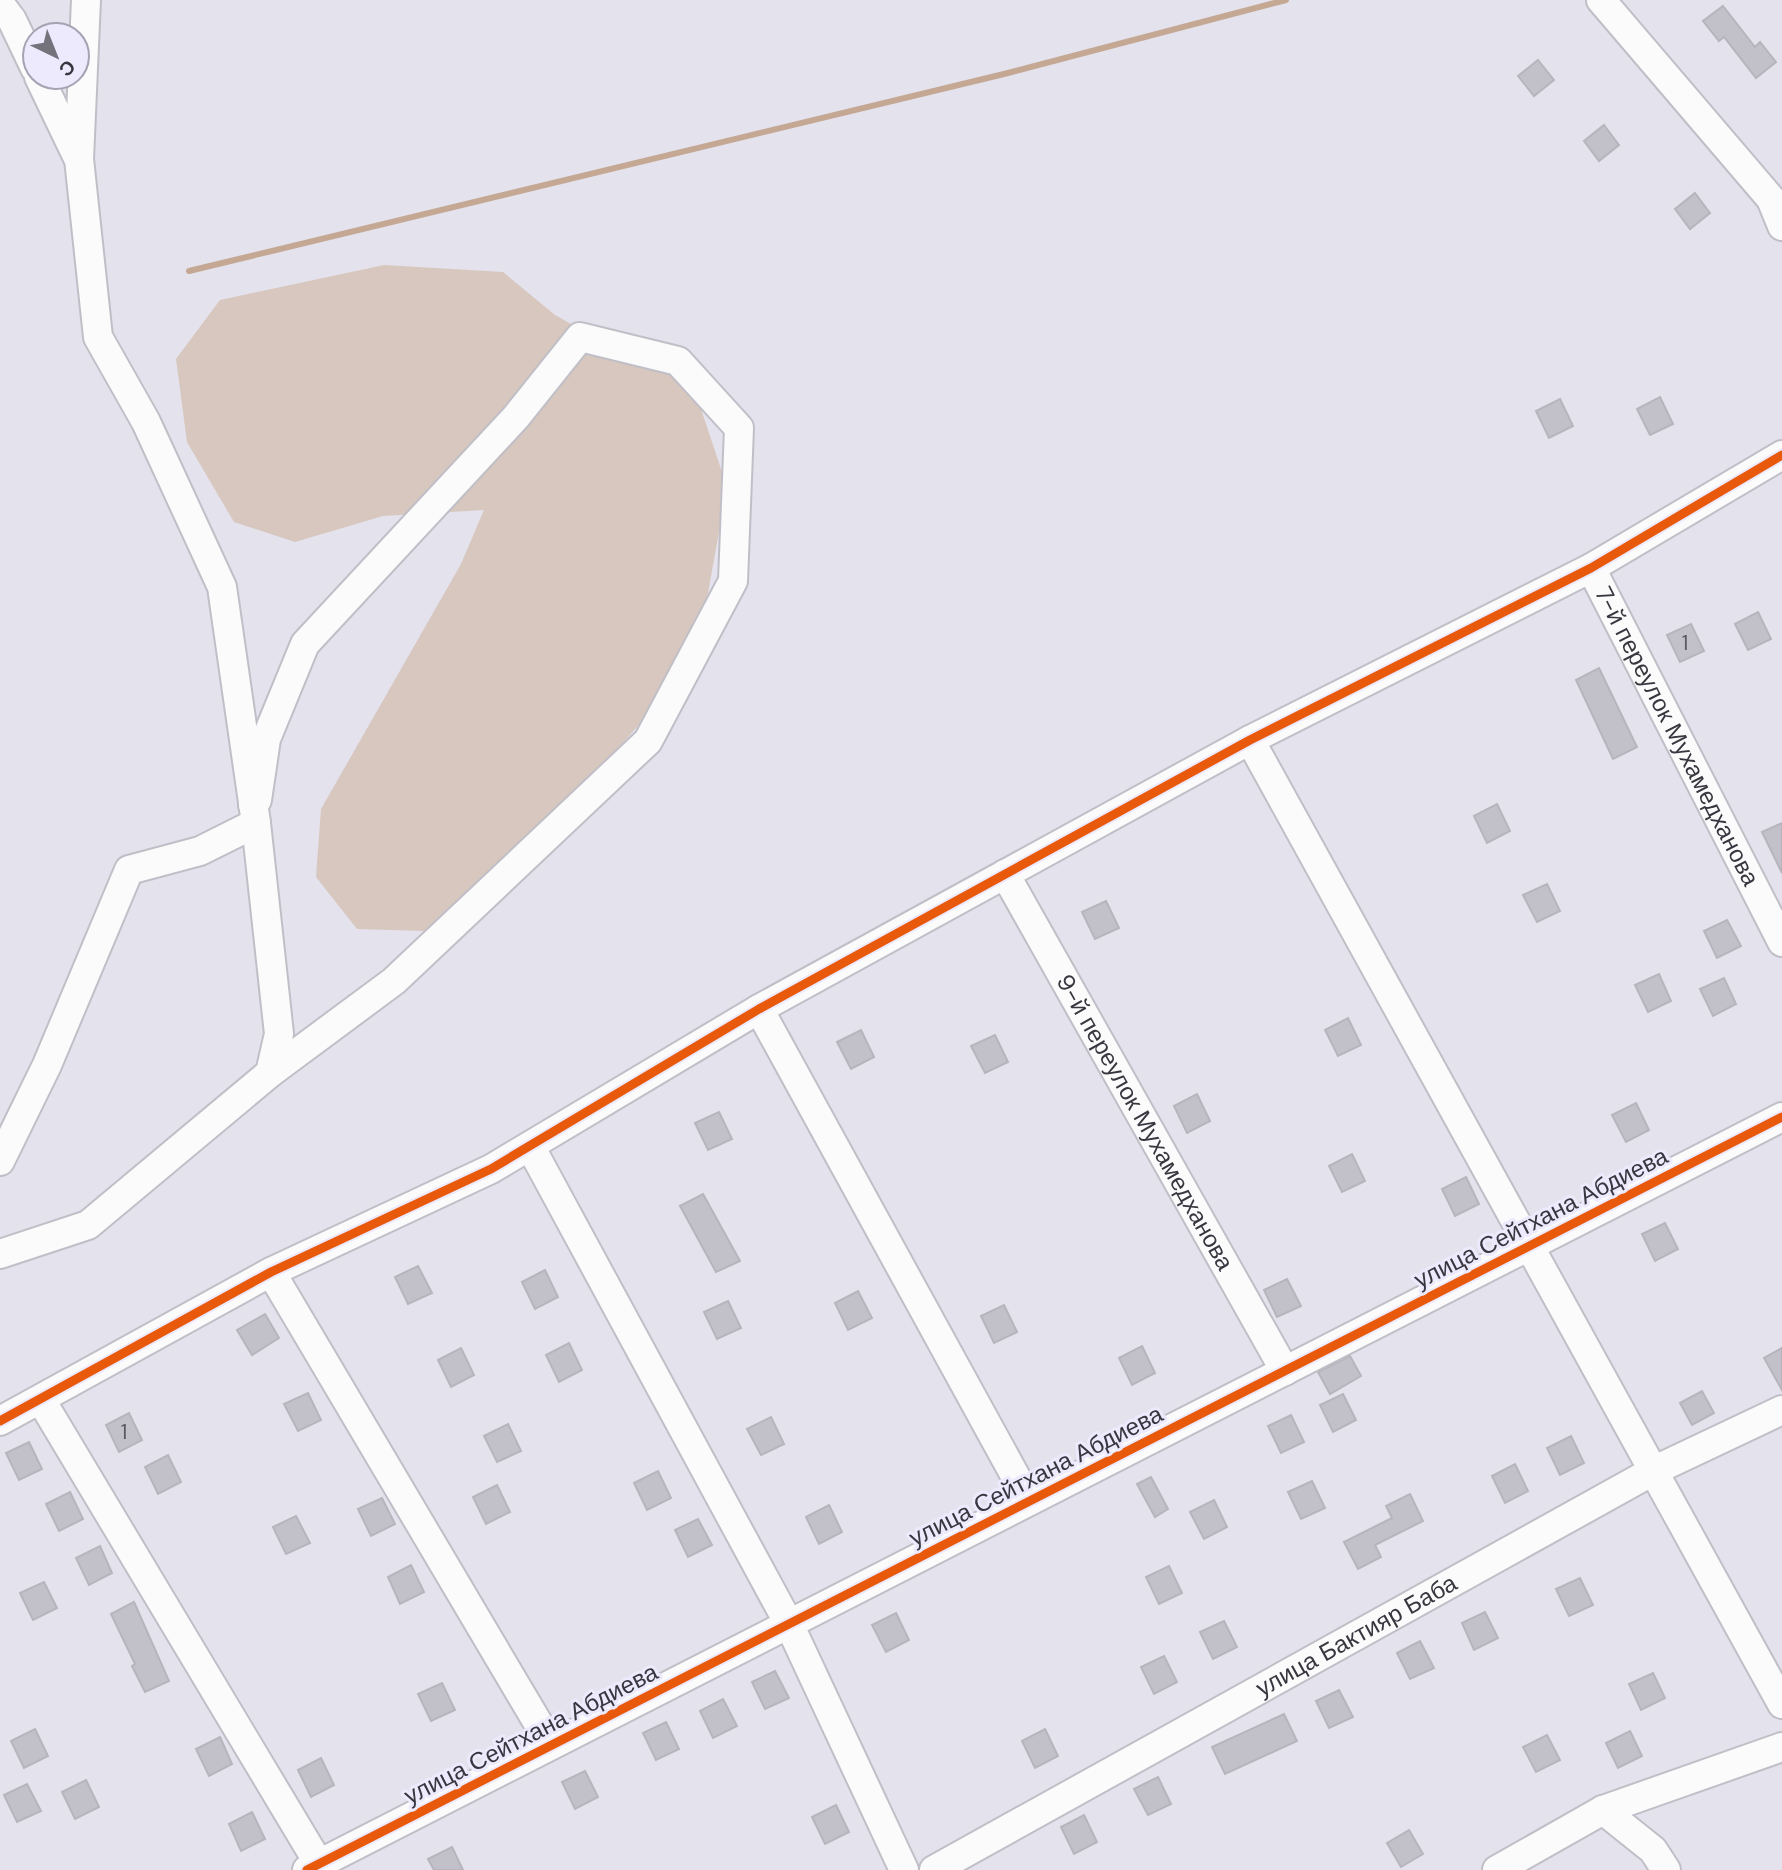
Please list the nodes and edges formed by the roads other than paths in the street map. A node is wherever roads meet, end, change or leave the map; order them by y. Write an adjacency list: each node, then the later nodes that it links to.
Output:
1 (86, 0): 6 (street)
2 (1601, 0): 7 (street)
3 (0, 4): 4 (street)
4 (21, 39)
5 (46, 91): 6 (street)
6 (79, 159): 11 (street)
7 (1782, 226)
8 (1782, 455): 9 (street)
9 (1591, 568): 10 (street); 13 (street, 7-й переулок Мухамедханова)
10 (1250, 740): 12 (street); 19 (street)
11 (255, 814): 15 (street); 15 (street); 18 (street)
12 (1005, 874): 14 (street); 22 (street, 9-й переулок Мухамедханова)
13 (1782, 942)
14 (759, 1009): 17 (street); 27 (street)
15 (270, 1073): 20 (street)
16 (1782, 1117): 19 (street, улица Сейтхана Абдиева)
17 (530, 1146): 21 (street); 28 (street)
18 (0, 1161)
19 (1529, 1246): 22 (street, улица Сейтхана Абдиева); 26 (street)
20 (0, 1254)
21 (271, 1272): 23 (street); 30 (street)
22 (1285, 1371): 27 (street, улица Сейтхана Абдиева)
23 (41, 1400): 25 (street); 33 (street)
24 (1782, 1410): 26 (street, улица Бактияр Баба)
25 (0, 1421)
26 (1654, 1471): 29 (street); 35 (street, улица Бактияр Баба)
27 (1029, 1501): 28 (street, улица Сейтхана Абдиева)
28 (789, 1624): 30 (street, улица Сейтхана Абдиева); 34 (street)
29 (1782, 1704)
30 (551, 1745): 33 (street, улица Сейтхана Абдиева)
31 (1782, 1747): 32 (street)
32 (1603, 1810): 36 (street); 37 (street)
33 (313, 1867)
34 (904, 1870)
35 (934, 1870)
36 (1497, 1870)
37 (1666, 1870)

